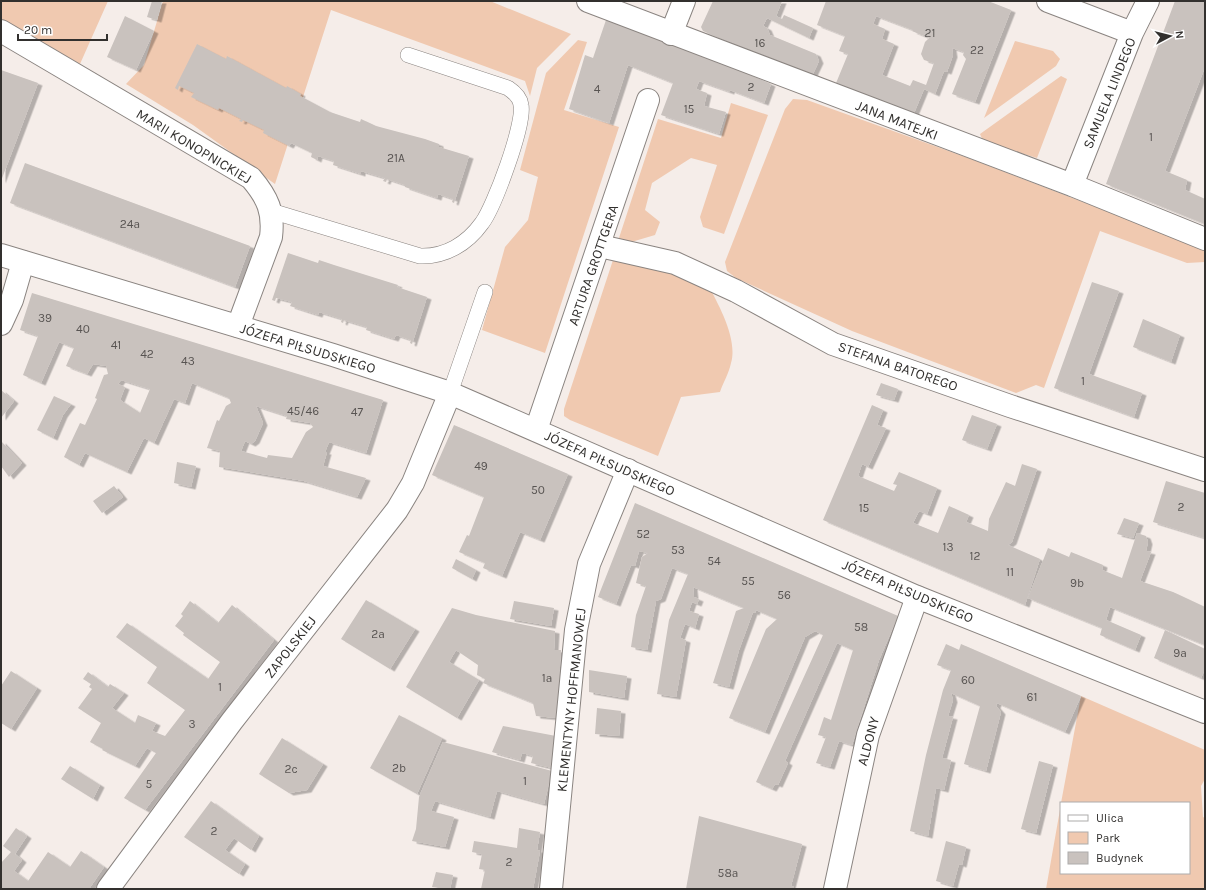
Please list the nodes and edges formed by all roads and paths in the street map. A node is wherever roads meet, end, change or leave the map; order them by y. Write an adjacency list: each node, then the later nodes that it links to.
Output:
1 (588, 1): 7 (street, JANA MATEJKI)
2 (684, 1): 7 (street)
3 (1048, 1): 6 (street)
4 (1148, 1): 6 (street, SAMUELA LINDEGO)
5 (1, 31): 11 (street, MARII KONOPNICKIEJ)
6 (1132, 33): 10 (street, SAMUELA LINDEGO)
7 (671, 34): 10 (street, JANA MATEJKI)
8 (408, 54): 11 (lane)
9 (648, 100): 13 (street, ARTURA GROTTGERA)
10 (1072, 186): 12 (street, JANA MATEJKI)
11 (271, 211): 18 (street, MARII KONOPNICKIEJ)
12 (1205, 239)
13 (600, 246): 20 (street, ARTURA GROTTGERA); 22 (street, STEFANA BATOREGO)
14 (1, 255): 15 (street, JÓZEFA PIŁSUDSKIEGO)
15 (23, 262): 17 (street); 18 (street, JÓZEFA PIŁSUDSKIEGO)
16 (485, 292): 19 (lane)
17 (1, 324)
18 (238, 326): 19 (street, JÓZEFA PIŁSUDSKIEGO)
19 (450, 393): 20 (street, JÓZEFA PIŁSUDSKIEGO); 25 (street, ZAPOLSKIEJ)
20 (536, 430): 21 (street, JÓZEFA PIŁSUDSKIEGO)
21 (628, 470): 23 (street, JÓZEFA PIŁSUDSKIEGO); 26 (street, KLEMENTYNY HOFFMANOWEJ)
22 (1205, 470)
23 (917, 597): 24 (street, JÓZEFA PIŁSUDSKIEGO); 27 (street, ALDONY)
24 (1205, 712)
25 (108, 889)
26 (551, 889)
27 (835, 889)

